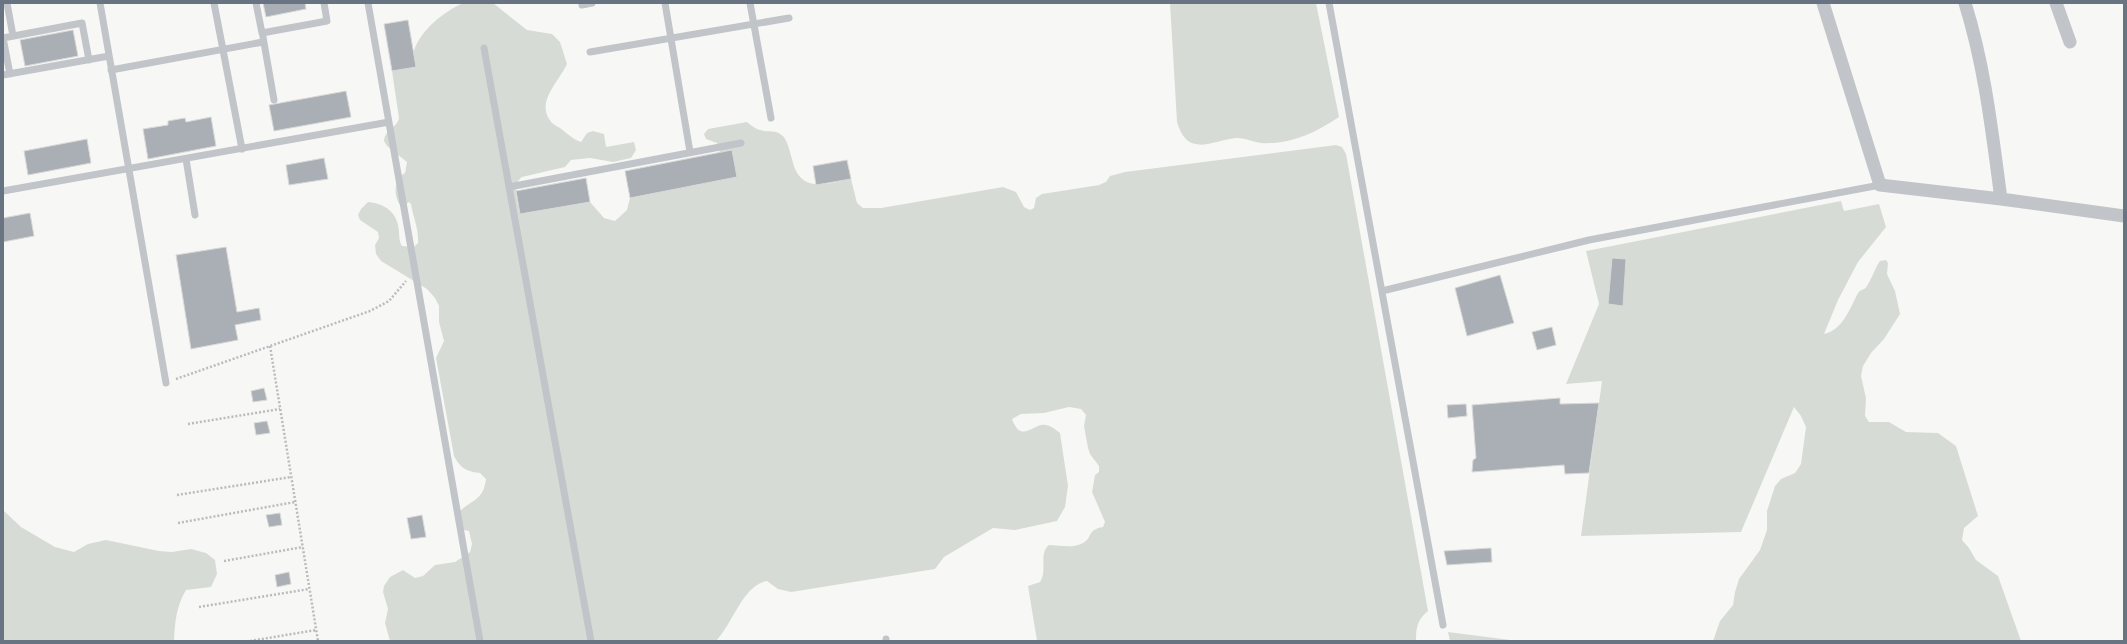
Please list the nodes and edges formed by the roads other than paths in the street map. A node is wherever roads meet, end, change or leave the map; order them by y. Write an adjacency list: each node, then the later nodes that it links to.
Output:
1 (7, 3): 18 (lane)
2 (100, 3): 26 (lane)
3 (214, 3): 24 (lane)
4 (256, 3): 17 (lane)
5 (324, 3): 17 (lane)
6 (368, 3): 32 (lane)
7 (592, 3): 14 (lane)
8 (665, 3): 20 (lane)
9 (750, 3): 16 (lane)
10 (1329, 3): 44 (lane)
11 (1823, 3): 38 (street)
12 (1965, 3): 41 (street)
13 (2056, 3): 22 (street)
14 (582, 5)
15 (789, 18): 16 (lane)
16 (754, 25): 20 (lane); 31 (lane)
17 (262, 33): 21 (lane)
18 (13, 36): 19 (lane); 27 (lane)
19 (3, 38): 29 (lane)
20 (671, 38): 25 (lane); 35 (lane)
21 (263, 42): 24 (lane); 30 (lane)
22 (2070, 42)
23 (484, 48): 39 (lane)
24 (223, 49): 28 (lane); 34 (lane)
25 (590, 52)
26 (109, 56): 27 (lane); 28 (lane)
27 (89, 60): 29 (lane)
28 (111, 70): 37 (lane)
29 (7, 75)
30 (274, 100)
31 (771, 118)
32 (389, 122): 34 (lane); 47 (lane)
33 (741, 143): 35 (lane)
34 (242, 149): 36 (lane)
35 (690, 152): 39 (lane)
36 (186, 159): 37 (lane); 42 (lane)
37 (128, 169): 40 (lane); 45 (lane)
38 (1880, 185): 41 (street); 44 (lane)
39 (509, 187): 48 (lane)
40 (3, 191)
41 (2001, 199): 43 (street)
42 (196, 215)
43 (2124, 216)
44 (1382, 291): 46 (lane)
45 (166, 383)
46 (1443, 625)
47 (480, 641)
48 (591, 641)

